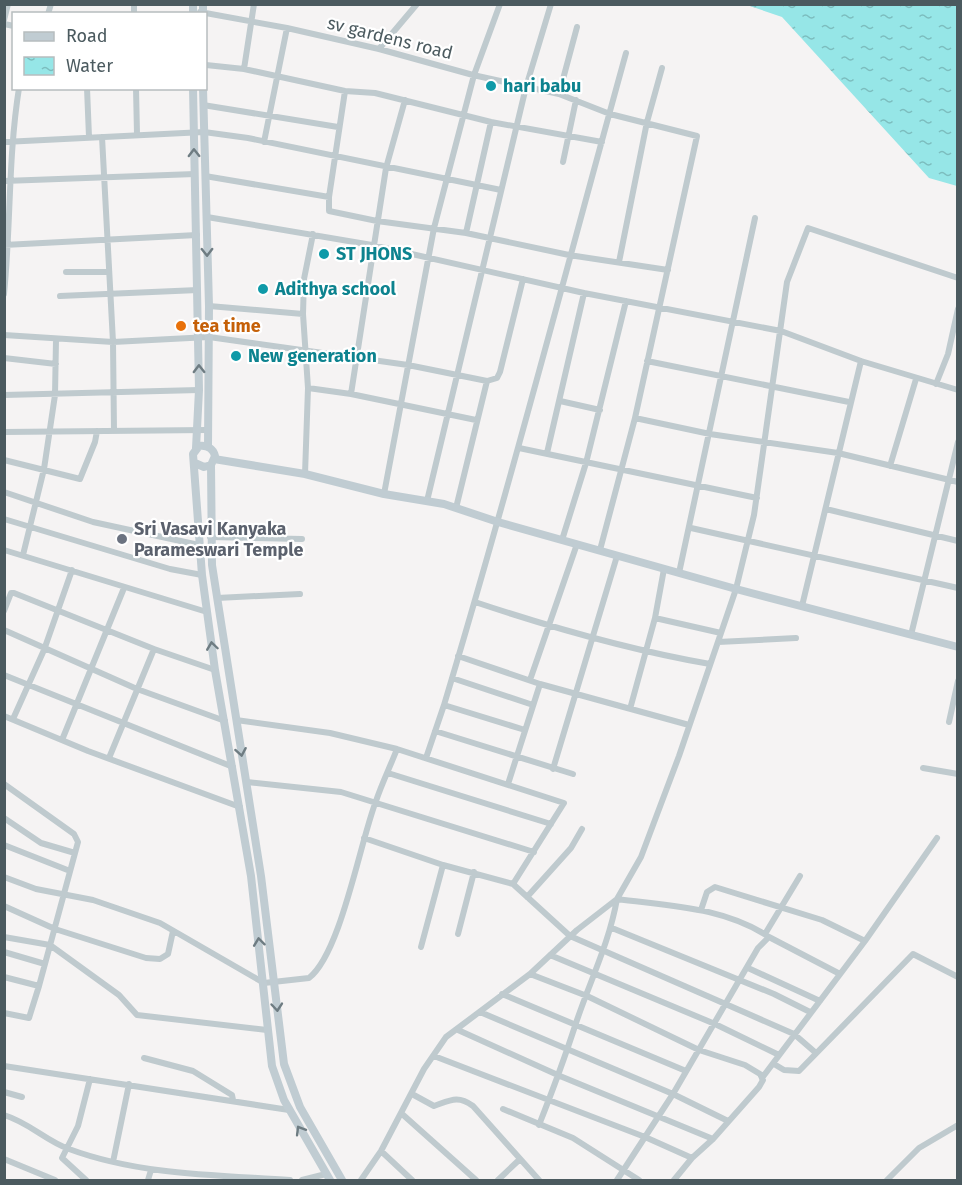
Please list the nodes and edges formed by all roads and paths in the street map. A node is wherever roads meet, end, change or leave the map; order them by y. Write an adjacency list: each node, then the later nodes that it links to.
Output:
1 (9, 4): 9 (street)
2 (254, 4): 8 (street)
3 (417, 4): 12 (street)
4 (500, 4): 17 (street)
5 (551, 4): 19 (street)
6 (193, 10): 7 (street, sv gardens road)
7 (203, 10): 8 (street, sv gardens road)
8 (251, 20): 11 (street, sv gardens road); 16 (street)
9 (4, 22)
10 (577, 27): 26 (street)
11 (287, 28): 12 (street, sv gardens road); 18 (street)
12 (379, 49): 17 (street, sv gardens road)
13 (626, 53): 30 (street)
14 (207, 65): 16 (street)
15 (662, 68): 34 (street)
16 (244, 69): 18 (street)
17 (474, 75): 19 (street, sv gardens road); 32 (street)
18 (276, 77): 25 (street); 31 (street)
19 (526, 87): 26 (street, sv gardens road); 36 (street)
20 (19, 90): 43 (street)
21 (87, 90): 41 (street)
22 (136, 90): 39 (street)
23 (193, 90): 37 (main road)
24 (203, 90): 29 (main road)
25 (345, 91): 27 (street); 35 (street)
26 (559, 94): 28 (street, sv gardens road)
27 (405, 100): 32 (street); 48 (street)
28 (576, 100): 30 (street, sv gardens road); 40 (street)
29 (203, 105): 31 (street); 38 (main road)
30 (610, 114): 34 (street, sv gardens road); 45 (street)
31 (268, 115): 35 (street); 44 (street)
32 (462, 116): 33 (street); 52 (street)
33 (491, 122): 36 (street); 54 (street)
34 (647, 122): 70 (street); 72 (street, sv gardens road)
35 (338, 127): 46 (street)
36 (516, 128): 40 (street); 55 (street)
37 (194, 132): 38 (street); 39 (street); 49 (main road, one-way to 37)
38 (204, 132): 44 (street); 50 (main road)
39 (137, 134): 42 (street)
40 (568, 136): 45 (street); 47 (street)
41 (89, 137): 42 (street); 43 (street)
42 (102, 137): 51 (street)
43 (8, 142): 53 (street)
44 (264, 142): 46 (street)
45 (602, 142): 68 (street)
46 (335, 158): 48 (street); 56 (street)
47 (563, 162)
48 (386, 168): 52 (street); 59 (street)
49 (195, 174): 51 (street); 62 (main road)
50 (205, 176): 56 (street); 57 (main road)
51 (104, 178): 53 (street); 65 (street)
52 (446, 179): 54 (street); 60 (street)
53 (7, 181): 66 (street)
54 (478, 185): 55 (street); 61 (street)
55 (501, 190): 64 (street)
56 (329, 196): 59 (street)
57 (207, 217): 63 (street); 84 (main road, one-way to 84)
58 (755, 218): 88 (street)
59 (377, 221): 60 (street); 67 (street)
60 (434, 228): 61 (street); 69 (street)
61 (466, 233): 64 (street)
62 (197, 234): 65 (street); 78 (main road)
63 (313, 234): 67 (street); 87 (street)
64 (490, 239): 68 (street); 71 (street)
65 (108, 240): 66 (street); 74 (street)
66 (7, 245): 80 (street)
67 (372, 245): 69 (street); 97 (street)
68 (569, 255): 70 (street); 77 (street)
69 (429, 257): 71 (street); 101 (street)
70 (619, 262): 72 (street)
71 (482, 270): 76 (street); 102 (street)
72 (668, 270): 85 (street)
73 (66, 272): 74 (street)
74 (107, 272): 81 (street)
75 (957, 278): 89 (street)
76 (523, 279): 77 (street); 105 (street)
77 (561, 288): 79 (street); 133 (street)
78 (198, 290): 81 (street); 91 (main road)
79 (584, 293): 83 (street); 115 (street)
80 (4, 294)
81 (109, 294): 82 (street); 94 (street)
82 (60, 296)
83 (626, 301): 85 (street); 118 (street)
84 (209, 306): 87 (street); 92 (main road)
85 (658, 308): 88 (street); 98 (street)
86 (957, 309): 106 (street)
87 (303, 314): 95 (street)
88 (731, 321): 89 (street); 103 (street)
89 (781, 331): 99 (street); 107 (street)
90 (4, 335): 93 (street)
91 (198, 336): 92 (street); 94 (street); 109 (main road, one-way to 91)
92 (209, 337): 95 (street); 123 (main road)
93 (56, 340): 94 (street); 100 (street)
94 (113, 342): 111 (street)
95 (304, 351): 97 (street); 108 (street)
96 (4, 358): 100 (street)
97 (357, 358): 101 (street); 112 (street)
98 (647, 361): 103 (street); 120 (street)
99 (861, 361): 104 (street); 116 (street)
100 (56, 364): 114 (street)
101 (408, 365): 102 (street); 117 (street)
102 (459, 374): 105 (street); 119 (street)
103 (721, 377): 107 (street); 128 (street)
104 (916, 379): 106 (street); 140 (street)
105 (487, 381): 121 (street)
106 (936, 384): 110 (street)
107 (773, 386): 116 (street); 129 (street)
108 (308, 388): 112 (street); 143 (street)
109 (199, 390): 111 (street); 122 (main road)
110 (957, 390)
111 (112, 393): 114 (street); 125 (street)
112 (351, 394): 117 (street)
113 (4, 395): 114 (street)
114 (55, 395): 127 (street)
115 (560, 401): 118 (street); 134 (street)
116 (849, 402): 135 (street)
117 (401, 405): 119 (street); 148 (street)
118 (600, 410): 138 (street)
119 (450, 414): 121 (street); 150 (street)
120 (635, 418): 128 (street); 142 (street)
121 (476, 420): 152 (street)
122 (197, 430): 123 (street); 125 (street); 132 (main road)
123 (207, 430): 131 (main road)
124 (97, 431): 125 (street); 127 (street); 141 (street)
125 (114, 431)
126 (4, 432): 127 (street)
127 (49, 432): 141 (street)
128 (710, 434): 129 (street); 146 (street)
129 (766, 441): 135 (street); 149 (street)
130 (957, 442): 144 (street)
131 (208, 446): 132 (main road); 137 (main road)
132 (196, 448): 139 (main road)
133 (519, 448): 134 (street); 155 (street)
134 (547, 453): 138 (street)
135 (838, 453): 140 (street); 153 (street)
136 (4, 460): 141 (street)
137 (212, 462): 139 (main road); 143 (main road); 159 (main road)
138 (586, 463): 142 (street); 162 (street)
139 (195, 464): 165 (main road)
140 (890, 466): 144 (street)
141 (44, 470): 151 (street)
142 (622, 470): 146 (street); 167 (street)
143 (305, 474): 148 (main road)
144 (949, 480): 145 (street); 158 (street)
145 (957, 482)
146 (700, 485): 149 (street); 157 (street)
147 (4, 492): 151 (street)
148 (384, 494): 150 (main road)
149 (757, 498): 161 (street)
150 (427, 501): 152 (main road)
151 (34, 502): 156 (street); 165 (street)
152 (456, 508): 155 (main road)
153 (826, 509): 158 (street); 169 (street)
154 (4, 519): 156 (street)
155 (498, 522): 162 (main road); 182 (street)
156 (29, 526): 168 (street); 174 (street)
157 (691, 528): 161 (street); 173 (street)
158 (935, 535): 163 (street); 175 (street)
159 (210, 537): 160 (street); 181 (main road)
160 (302, 539)
161 (747, 539): 169 (street); 178 (street)
162 (562, 540): 164 (main road)
163 (957, 541)
164 (577, 544): 167 (main road); 188 (street)
165 (199, 545): 174 (main road)
166 (4, 550): 168 (street)
167 (600, 550): 170 (main road)
168 (23, 555): 172 (street)
169 (816, 555): 175 (street); 183 (street)
170 (617, 556): 171 (main road); 194 (street)
171 (664, 568): 173 (main road); 187 (street)
172 (72, 570): 176 (street); 186 (street)
173 (679, 573): 178 (main road)
174 (202, 575): 185 (main road)
175 (924, 579): 177 (street); 192 (street)
176 (124, 588): 185 (street); 190 (street)
177 (957, 588)
178 (736, 589): 183 (main road); 191 (street)
179 (300, 594): 181 (street)
180 (7, 598): 184 (street); 186 (street)
181 (217, 598): 218 (main road)
182 (476, 602): 188 (street); 200 (street)
183 (802, 606): 192 (main road)
184 (4, 611)
185 (207, 612): 203 (main road, one-way to 185)
186 (58, 613): 190 (street); 198 (street)
187 (655, 618): 191 (street); 199 (street)
188 (549, 627): 194 (street); 206 (street)
189 (4, 630): 198 (street)
190 (109, 631): 197 (street); 202 (street)
191 (721, 633): 195 (street)
192 (911, 635): 196 (main road)
193 (796, 638): 195 (street)
194 (593, 640): 199 (street); 211 (street)
195 (718, 642): 201 (street)
196 (957, 647)
197 (154, 649): 203 (street); 210 (street)
198 (44, 650): 202 (street); 209 (street)
199 (646, 653): 201 (street); 215 (street)
200 (458, 656): 205 (street); 206 (street)
201 (710, 664): 222 (street)
202 (92, 670): 210 (street); 212 (street)
203 (215, 670): 219 (main road)
204 (4, 675): 209 (street)
205 (452, 678): 213 (street); 214 (street)
206 (530, 680): 208 (street)
207 (957, 681): 220 (street)
208 (540, 684): 211 (street); 214 (street)
209 (28, 685): 212 (street); 217 (street)
210 (137, 689): 219 (street); 221 (street)
211 (576, 694): 215 (street); 232 (street)
212 (77, 705): 221 (street); 225 (street)
213 (444, 705): 223 (street); 224 (street)
214 (533, 705): 223 (street)
215 (630, 709): 222 (street)
216 (4, 716): 217 (street)
217 (13, 719): 225 (street)
218 (236, 720): 226 (street); 236 (main road, one-way to 236)
219 (225, 721): 230 (main road)
220 (949, 722)
221 (123, 724): 228 (street); 230 (street)
222 (689, 725): 257 (street)
223 (525, 730): 227 (street)
224 (435, 731): 227 (street); 229 (street)
225 (62, 740): 228 (street)
226 (397, 749): 229 (street); 233 (street)
227 (516, 757): 232 (street); 238 (street)
228 (109, 758): 240 (street)
229 (426, 758): 238 (street)
230 (233, 767): 240 (main road)
231 (923, 768): 235 (street)
232 (553, 769): 234 (street)
233 (388, 774): 239 (street); 242 (street)
234 (573, 774)
235 (957, 774)
236 (247, 782): 239 (street); 281 (main road)
237 (4, 784): 248 (street)
238 (507, 784): 242 (street)
239 (376, 801): 244 (street); 247 (street)
240 (240, 807): 283 (main road, one-way to 240)
241 (4, 818): 248 (street)
242 (551, 824): 247 (street)
243 (582, 829): 256 (street)
244 (364, 838): 249 (street); 281 (street)
245 (937, 838): 268 (street)
246 (4, 845): 250 (street)
247 (534, 852): 254 (street)
248 (75, 853): 250 (street)
249 (443, 866): 251 (street); 270 (street)
250 (70, 872): 255 (street)
251 (474, 872): 254 (street); 264 (street)
252 (800, 876): 259 (street)
253 (4, 877): 255 (street)
254 (513, 884): 256 (street)
255 (64, 892): 262 (street); 263 (street)
256 (527, 897): 265 (street)
257 (617, 899): 260 (street); 261 (street); 265 (street)
258 (4, 906): 262 (street)
259 (780, 908): 260 (street); 266 (street); 268 (street)
260 (701, 910): 266 (street)
261 (612, 928): 271 (street); 282 (street)
262 (55, 929): 263 (street); 269 (street)
263 (173, 931): 283 (street)
264 (458, 934)
265 (570, 936): 271 (street); 273 (street)
266 (767, 936): 275 (street); 277 (street)
267 (4, 937): 269 (street)
268 (865, 941): 277 (street)
269 (50, 945): 274 (street); 294 (street)
270 (421, 946)
271 (604, 950): 278 (street); 288 (street)
272 (4, 952): 274 (street)
273 (550, 956): 276 (street); 278 (street)
274 (45, 964): 284 (street)
275 (748, 968): 282 (street); 287 (street)
276 (530, 974): 285 (street); 286 (street)
277 (840, 974): 287 (street)
278 (594, 975): 286 (street); 292 (street)
279 (4, 977): 284 (street)
280 (957, 977): 299 (street)
281 (275, 982): 283 (street); 340 (main road, one-way to 340)
282 (741, 982): 288 (street); 290 (street)
283 (264, 983): 294 (main road)
284 (39, 986): 291 (street)
285 (502, 994): 289 (street); 293 (street)
286 (587, 996): 293 (street); 297 (street)
287 (820, 1001): 290 (street)
288 (727, 1004): 292 (street); 296 (street)
289 (480, 1012): 295 (street); 298 (street)
290 (810, 1012): 296 (street)
291 (4, 1013)
292 (715, 1024): 297 (street); 300 (street)
293 (575, 1025): 298 (street); 305 (street)
294 (267, 1030): 317 (main road)
295 (458, 1030): 301 (street); 306 (street)
296 (794, 1034): 299 (street); 300 (street)
297 (699, 1049): 305 (street); 307 (street)
298 (569, 1050): 306 (street); 312 (street)
299 (816, 1053): 303 (street)
300 (779, 1055): 303 (street)
301 (434, 1056): 311 (street); 315 (street)
302 (144, 1058): 314 (street)
303 (774, 1064): 307 (street)
304 (4, 1066): 308 (street)
305 (686, 1071): 312 (street)
306 (560, 1076): 315 (street); 320 (street)
307 (762, 1078): 321 (street)
308 (90, 1079): 309 (street); 326 (street)
309 (129, 1084): 314 (street); 331 (street)
310 (4, 1092): 313 (street)
311 (412, 1094): 318 (street); 330 (street)
312 (674, 1095): 320 (street); 321 (street)
313 (22, 1097)
314 (233, 1100): 317 (street)
315 (549, 1100): 322 (street); 324 (street)
316 (503, 1109): 322 (street)
317 (289, 1110): 334 (main road, one-way to 317)
318 (401, 1113): 327 (street); 343 (street)
319 (4, 1115): 326 (street)
320 (660, 1116): 324 (street); 325 (street)
321 (728, 1121): 325 (street)
322 (539, 1125): 333 (street)
323 (957, 1125): 349 (street)
324 (645, 1137): 328 (street); 333 (street)
325 (713, 1139): 328 (street)
326 (66, 1148): 331 (street); 336 (street)
327 (381, 1151): 341 (street); 342 (street)
328 (692, 1158): 348 (street)
329 (4, 1159): 335 (street)
330 (519, 1160): 344 (street); 345 (street)
331 (113, 1162): 332 (street)
332 (151, 1170): 337 (street); 338 (street)
333 (625, 1170): 346 (street); 347 (street)
334 (328, 1177): 339 (street)
335 (55, 1180)
336 (86, 1180)
337 (148, 1180)
338 (290, 1180)
339 (302, 1180)
340 (342, 1180)
341 (361, 1180)
342 (412, 1180)
343 (476, 1180)
344 (498, 1180)
345 (539, 1180)
346 (617, 1180)
347 (639, 1180)
348 (674, 1180)
349 (887, 1180)

